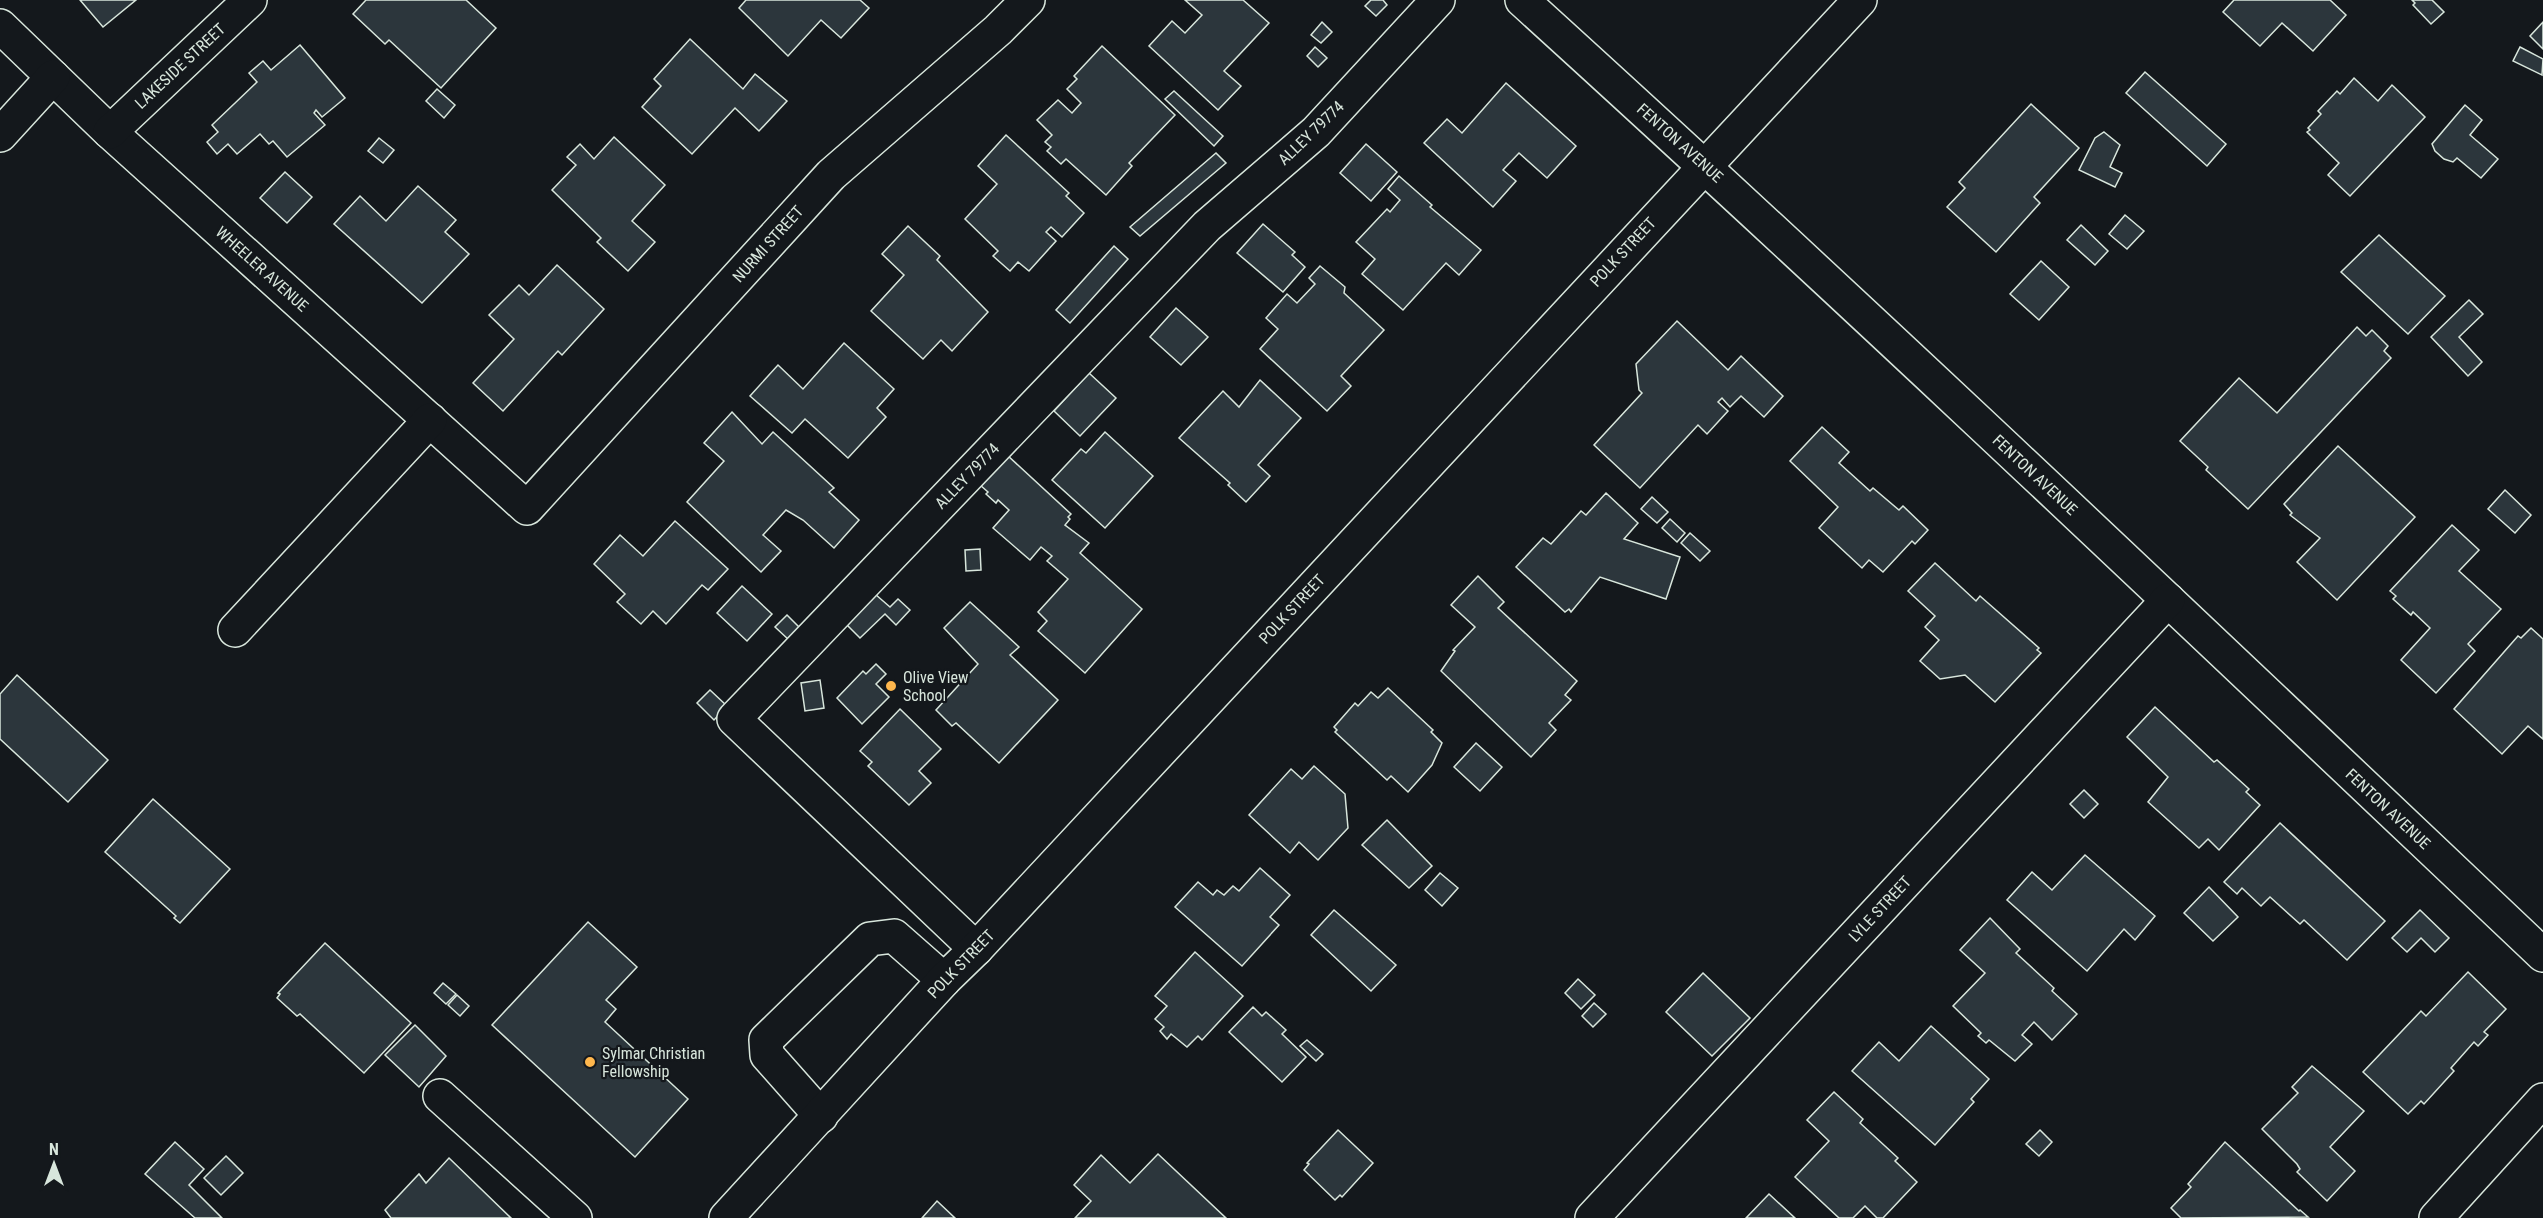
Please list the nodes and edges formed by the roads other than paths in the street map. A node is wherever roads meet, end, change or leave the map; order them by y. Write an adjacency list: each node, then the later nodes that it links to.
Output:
1 (250, 0): 8 (street, LAKESIDE STREET)
2 (1028, 0): 12 (street, NURMI STREET)
3 (1438, 0): 15 (street, ALLEY 79774)
4 (1522, 0): 10 (street, FENTON AVENUE)
5 (1844, 5): 10 (street, POLK STREET)
6 (0, 26): 7 (street, WHEELER AVENUE)
7 (52, 77): 8 (street, WHEELER AVENUE); 9 (street)
8 (110, 132): 11 (street, WHEELER AVENUE)
9 (0, 135)
10 (1704, 165): 13 (street, FENTON AVENUE); 15 (street, POLK STREET)
11 (430, 420): 12 (street, WHEELER AVENUE); 14 (street)
12 (527, 508)
13 (2168, 600): 16 (street, FENTON AVENUE); 23 (street, LYLE STREET)
14 (235, 630)
15 (976, 949): 17 (street, POLK STREET)
16 (2543, 955)
17 (944, 980): 20 (street, POLK STREET); 20 (street)
18 (440, 1096): 21 (street)
19 (2543, 1100): 24 (street)
20 (821, 1116): 22 (street, POLK STREET)
21 (575, 1218)
22 (726, 1218)
23 (1592, 1218)
24 (2436, 1218)

